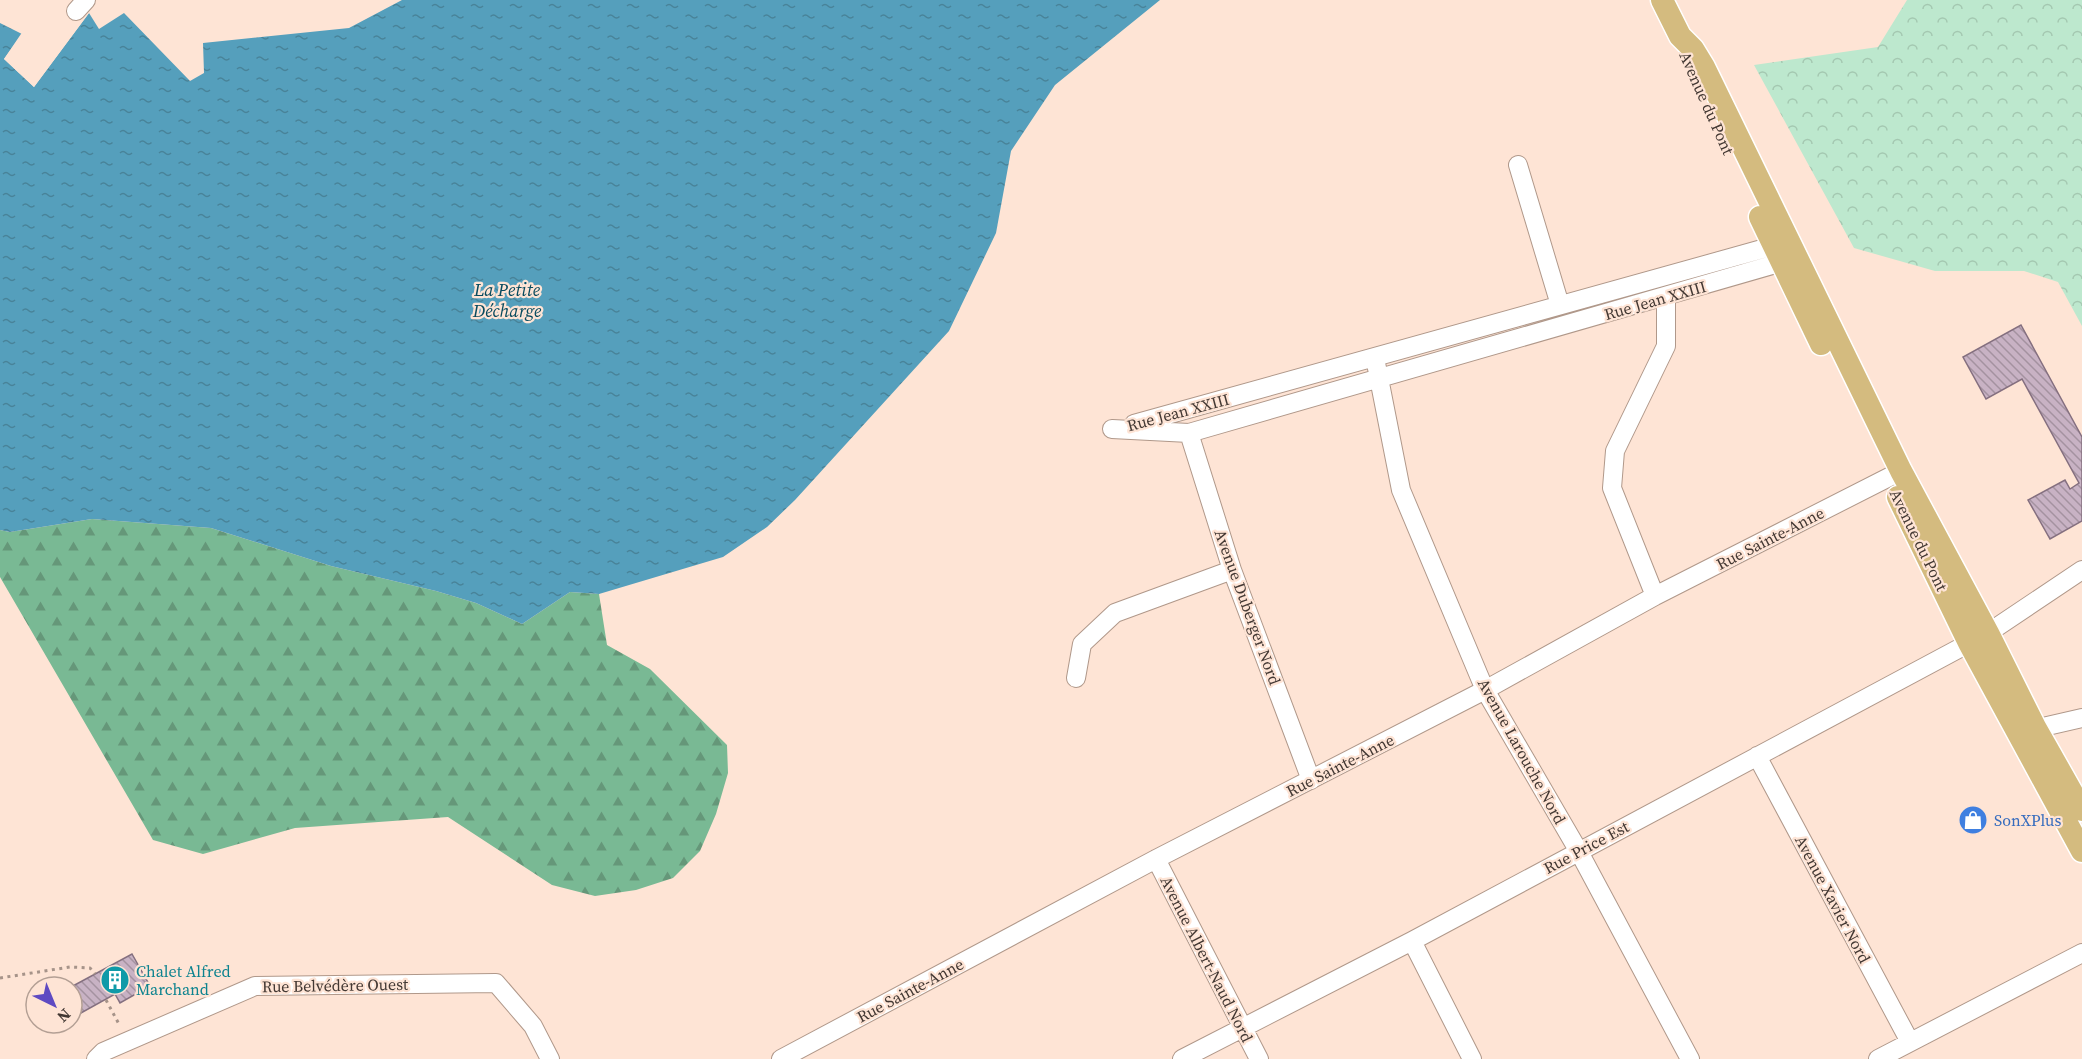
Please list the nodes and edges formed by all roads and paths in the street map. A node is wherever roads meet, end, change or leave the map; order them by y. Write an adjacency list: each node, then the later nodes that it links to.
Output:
1 (1662, 0): 3 (main road, Avenue du Pont)
2 (1518, 165): 5 (street)
3 (1784, 252): 4 (street, Rue Jean XXIII); 5 (street, Rue Jean XXIII); 9 (main road, Avenue du Pont)
4 (1666, 297): 7 (street, Rue Jean XXIII); 12 (street)
5 (1560, 305): 6 (street, Rue Jean XXIII)
6 (1375, 358): 7 (street, Avenue Larouche Nord); 8 (street, Rue Jean XXIII)
7 (1381, 379): 8 (street, Rue Jean XXIII); 15 (street, Avenue Larouche Nord)
8 (1189, 433): 10 (street, Avenue Duberger Nord)
9 (1894, 475): 12 (street, Rue Sainte-Anne); 13 (main road, Avenue du Pont)
10 (1232, 570): 14 (street); 19 (street, Avenue Duberger Nord)
11 (2082, 570): 13 (street, Rue Price Est)
12 (1655, 596): 15 (street, Rue Sainte-Anne)
13 (1979, 638): 17 (main road, Avenue du Pont); 18 (street, Rue Price Est)
14 (1077, 678)
15 (1485, 690): 19 (street, Rue Sainte-Anne); 21 (street, Avenue Larouche Nord)
16 (2082, 718): 17 (street)
17 (2027, 730): 20 (main road, Avenue du Pont); 22 (main road, Avenue du Pont)
18 (1757, 756): 21 (street, Rue Price Est); 31 (street, Avenue Xavier Nord)
19 (1311, 780): 23 (street, Rue Sainte-Anne)
20 (2082, 810)
21 (1578, 850): 24 (street, Rue Price Est); 38 (street, Avenue Larouche Nord)
22 (2082, 851)
23 (1156, 859): 29 (street, Avenue Albert-Naud Nord); 34 (street, Rue Sainte-Anne)
24 (1412, 941): 29 (street, Rue Price Est); 37 (street)
25 (2082, 953): 31 (street)
26 (95, 974): 27 (path)
27 (0, 978)
28 (106, 999): 30 (path)
29 (1242, 1028): 35 (street, Rue Price Est); 36 (street, Avenue Albert-Naud Nord)
30 (127, 1041): 32 (street, Rue Belvédère Ouest); 33 (street, Rue Belvédère Ouest)
31 (1910, 1042): 39 (street)
32 (96, 1059)
33 (550, 1059)
34 (780, 1059)
35 (1182, 1059)
36 (1259, 1059)
37 (1472, 1059)
38 (1690, 1059)
39 (1878, 1059)

